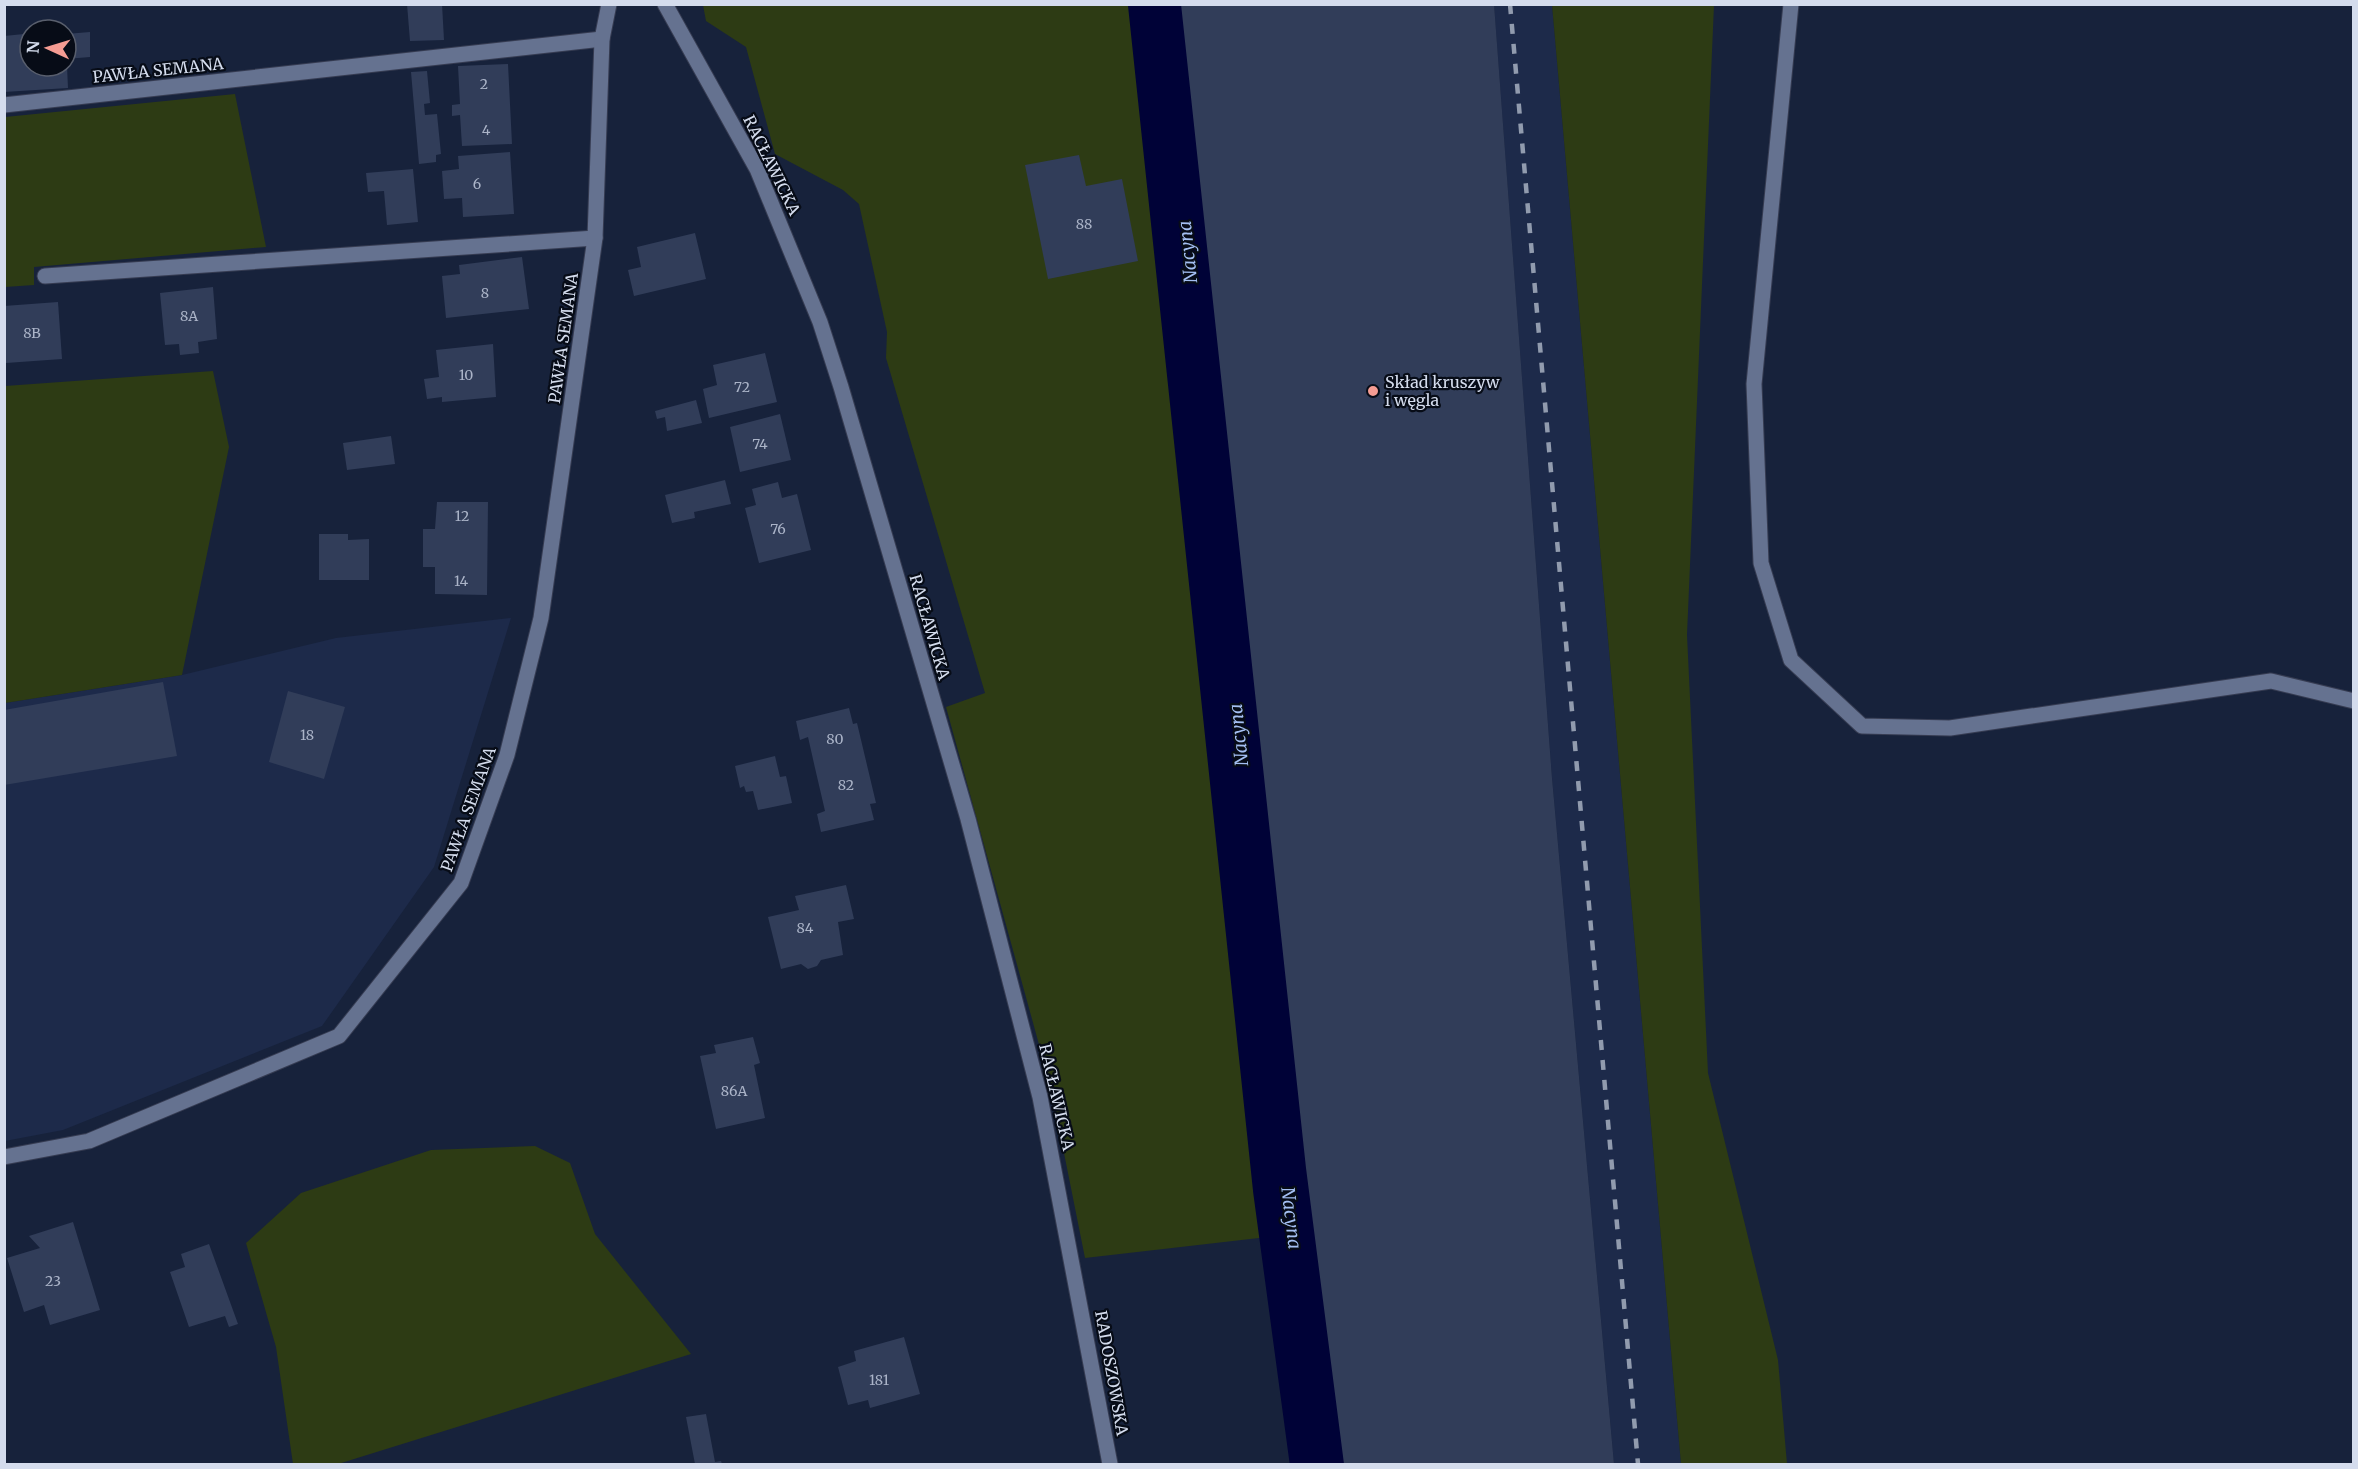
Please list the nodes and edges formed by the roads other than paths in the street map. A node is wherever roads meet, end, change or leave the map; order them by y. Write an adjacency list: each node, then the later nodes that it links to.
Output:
1 (609, 4): 4 (street, PAWŁA SEMANA)
2 (665, 4): 10 (street, RACŁAWICKA)
3 (1791, 4): 8 (street)
4 (602, 39): 5 (street, PAWŁA SEMANA); 6 (street, PAWŁA SEMANA)
5 (4, 105)
6 (595, 238): 7 (street); 9 (street, PAWŁA SEMANA)
7 (45, 276)
8 (2354, 701)
9 (4, 1157)
10 (1078, 1289): 11 (street, RADOSZOWSKA)
11 (1110, 1464)

